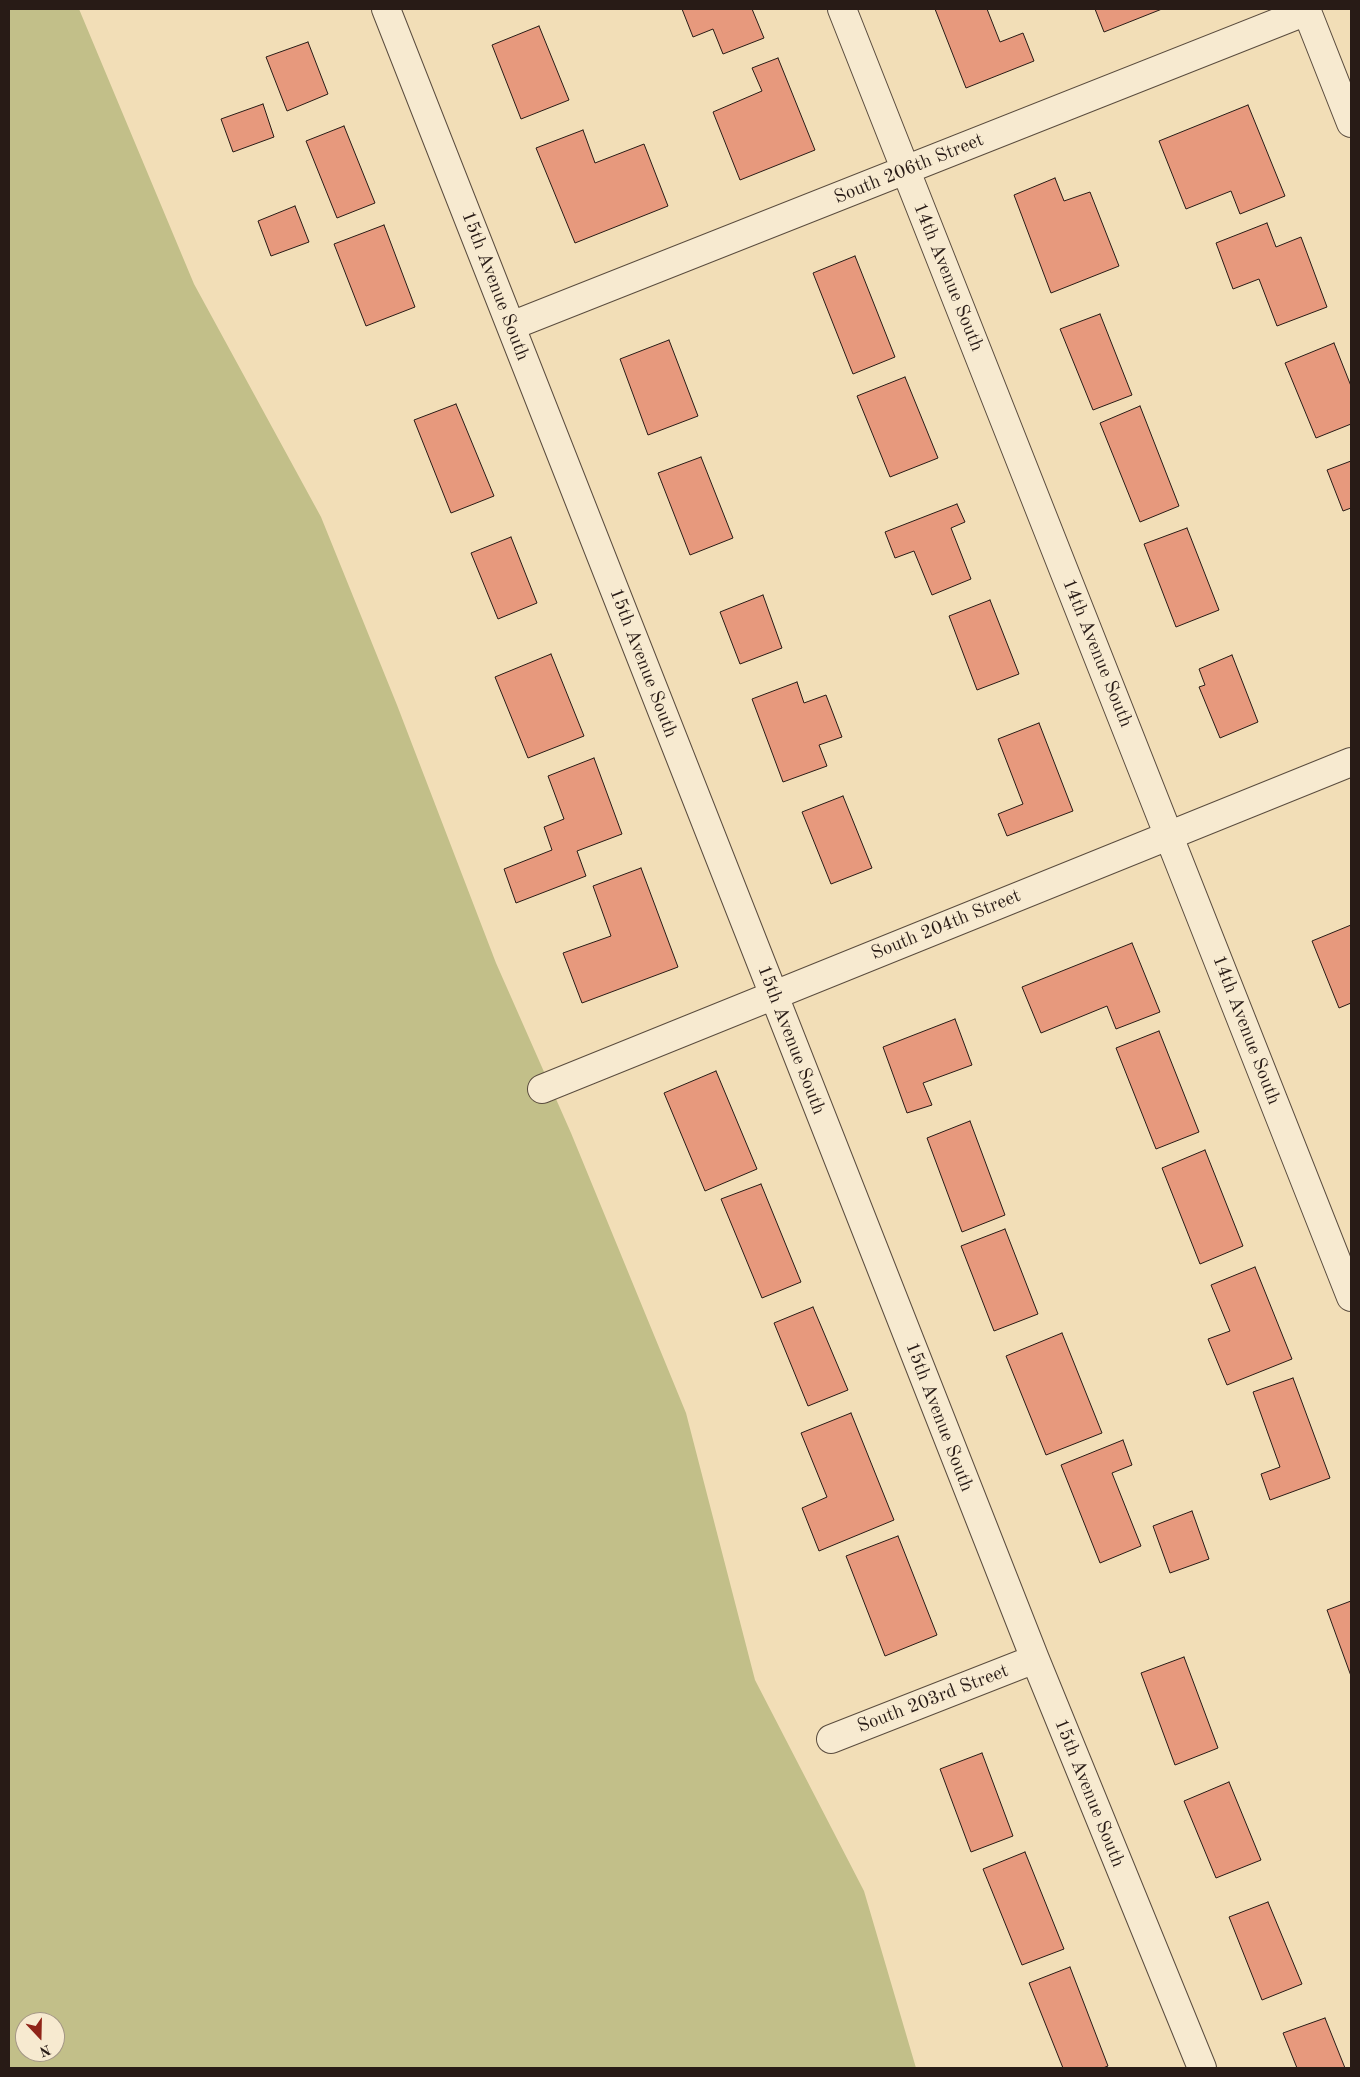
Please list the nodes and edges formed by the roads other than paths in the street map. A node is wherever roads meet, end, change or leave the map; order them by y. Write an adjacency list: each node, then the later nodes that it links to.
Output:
1 (386, 9): 6 (street, 15th Avenue South)
2 (842, 9): 5 (street, 14th Avenue South)
3 (1307, 10): 4 (street); 5 (street, South 206th Street)
4 (1351, 123)
5 (905, 170): 6 (street, South 206th Street); 8 (street, 14th Avenue South)
6 (511, 326): 9 (street, 15th Avenue South)
7 (1351, 762): 8 (street, South 204th Street)
8 (1170, 835): 9 (street, South 204th Street); 11 (street, 14th Avenue South)
9 (773, 994): 10 (street, South 204th Street); 12 (street, 15th Avenue South)
10 (542, 1088)
11 (1351, 1297)
12 (1035, 1660): 13 (street, South 203rd Street); 14 (street, 15th Avenue South)
13 (831, 1739)
14 (1202, 2068)

